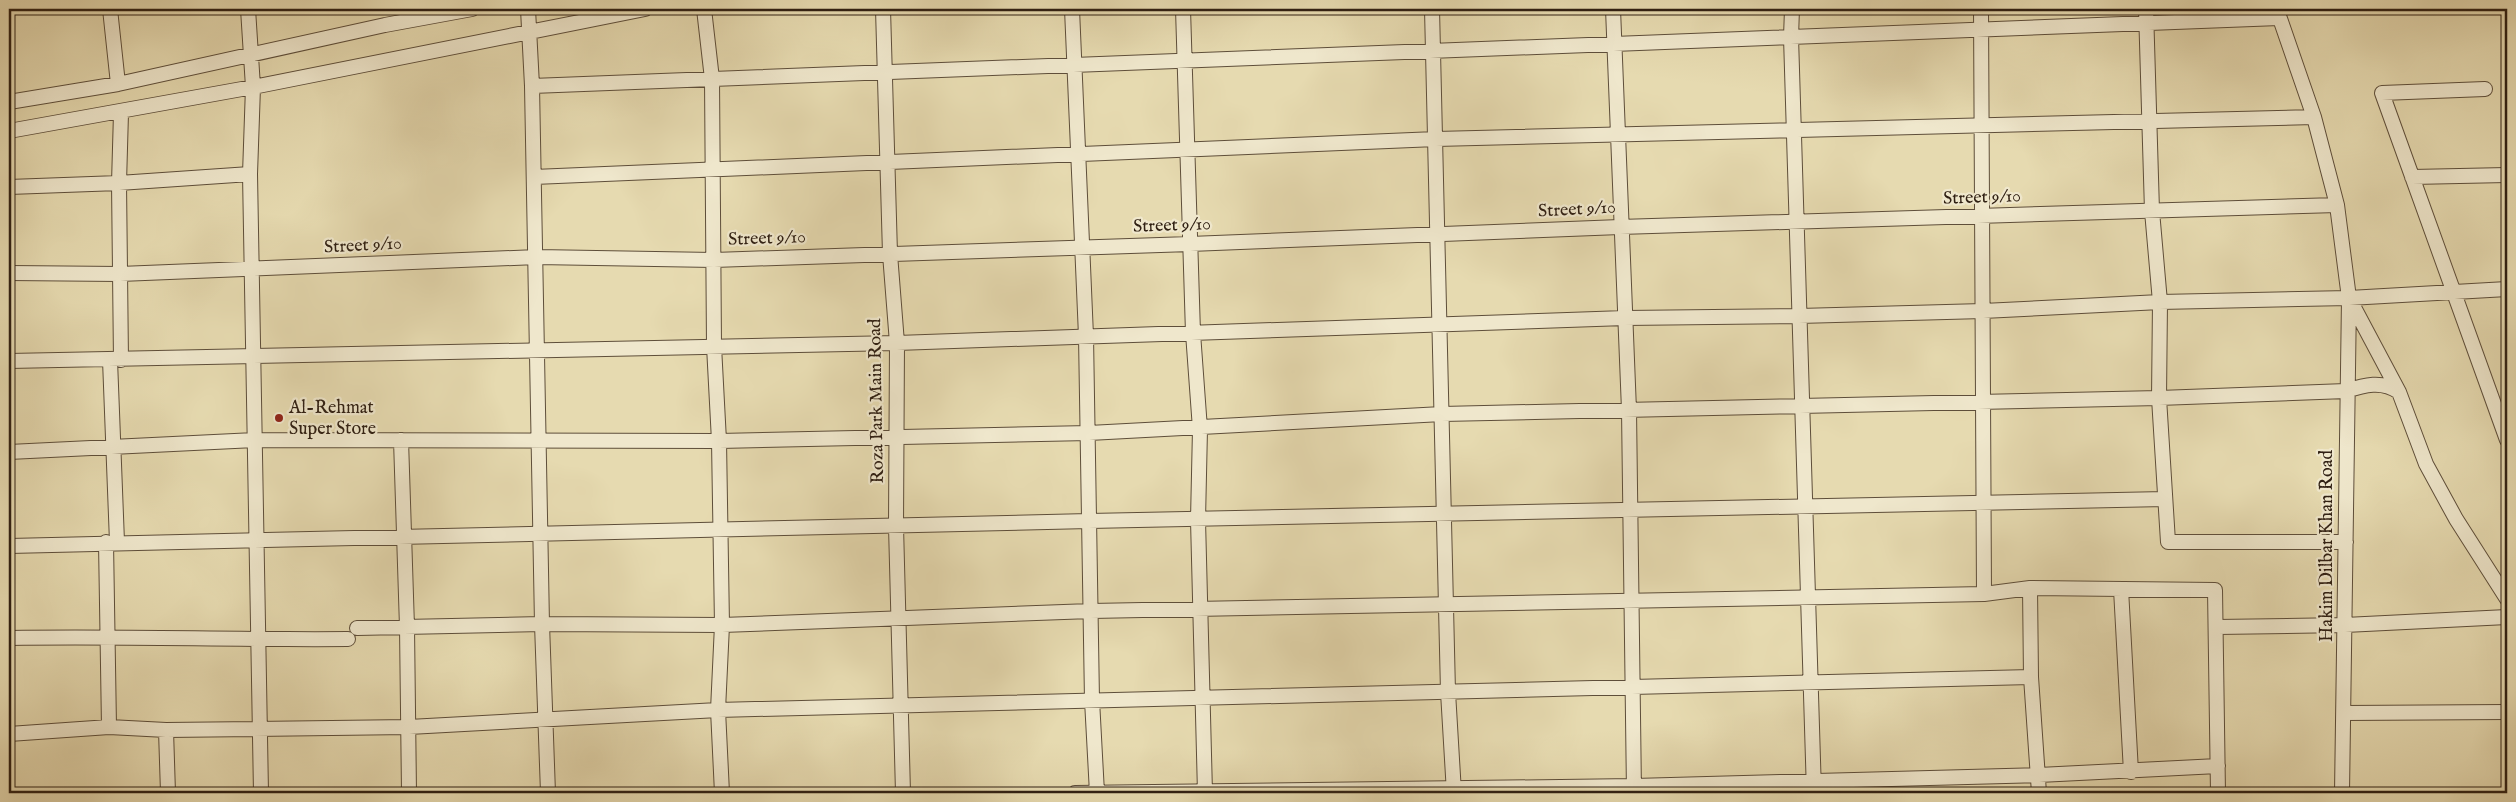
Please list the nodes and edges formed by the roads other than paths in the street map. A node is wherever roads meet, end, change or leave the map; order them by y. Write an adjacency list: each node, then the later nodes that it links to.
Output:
1 (110, 9): 26 (street)
2 (248, 9): 21 (street)
3 (472, 9): 21 (street)
4 (528, 9): 17 (street)
5 (645, 9): 17 (street)
6 (704, 9): 25 (street)
7 (883, 9): 24 (street, Roza Park Main Road)
8 (1072, 9): 23 (street)
9 (1183, 9): 22 (street)
10 (1432, 9): 20 (street)
11 (1613, 9): 19 (street)
12 (1792, 9): 18 (street)
13 (1981, 9): 16 (street)
14 (2278, 13): 15 (street); 32 (street)
15 (2146, 16): 16 (street); 33 (street)
16 (1981, 29): 18 (street); 34 (street)
17 (529, 32): 27 (street); 28 (street)
18 (1791, 37): 19 (street); 35 (street)
19 (1615, 44): 20 (street); 37 (street)
20 (1434, 52): 22 (street); 38 (street)
21 (251, 56): 26 (street); 28 (street)
22 (1184, 61): 23 (street); 39 (street)
23 (1074, 65): 24 (street); 40 (street)
24 (886, 72): 25 (street); 41 (street, Roza Park Main Road)
25 (712, 79): 27 (street); 42 (street)
26 (118, 84): 30 (street)
27 (532, 86): 45 (street)
28 (253, 87): 31 (street); 43 (street)
29 (2485, 89): 46 (street)
30 (9, 102)
31 (121, 112): 36 (street); 47 (street)
32 (2314, 116): 33 (street); 49 (street)
33 (2150, 121): 34 (street); 50 (street)
34 (1982, 125): 35 (street); 51 (street)
35 (1794, 130): 37 (street); 52 (street)
36 (9, 131)
37 (1619, 133): 38 (street); 53 (street)
38 (1436, 138): 39 (street); 54 (street)
39 (1187, 150): 40 (street); 55 (street)
40 (1078, 154): 41 (street); 56 (street)
41 (888, 162): 42 (street); 57 (street, Roza Park Main Road)
42 (712, 169): 45 (street); 59 (street)
43 (250, 174): 47 (street); 60 (street)
44 (2507, 175): 46 (street)
45 (534, 177): 58 (street)
46 (2412, 177): 64 (street)
47 (119, 183): 48 (street); 62 (street)
48 (9, 187)
49 (2337, 205): 50 (street, Street 9/10); 65 (street)
50 (2152, 211): 51 (street, Street 9/10); 66 (street)
51 (1982, 217): 52 (street, Street 9/10); 67 (street)
52 (1796, 223): 53 (street, Street 9/10); 68 (street)
53 (1620, 227): 54 (street, Street 9/10); 69 (street)
54 (1439, 235): 55 (street, Street 9/10); 70 (street)
55 (1190, 244): 56 (street, Street 9/10); 71 (street)
56 (1082, 247): 57 (street, Street 9/10); 72 (street)
57 (890, 254): 59 (street, Street 9/10); 73 (street, Roza Park Main Road)
58 (537, 257): 59 (street, Street 9/10); 60 (street, Street 9/10); 75 (street)
59 (714, 260): 74 (street)
60 (252, 269): 62 (street, Street 9/10); 76 (street)
61 (9, 274): 62 (street, Street 9/10)
62 (120, 274): 77 (street)
63 (2507, 289): 64 (street)
64 (2454, 292): 65 (street); 86 (street)
65 (2348, 298): 66 (street); 79 (street, Hakim Dilbar Khan Road); 80 (street)
66 (2160, 302): 67 (street); 81 (street)
67 (1983, 310): 68 (street); 82 (street)
68 (1799, 316): 69 (street); 83 (street)
69 (1625, 318): 70 (street); 84 (street)
70 (1440, 326): 71 (street); 85 (street)
71 (1193, 334): 72 (street); 87 (street)
72 (1086, 336): 73 (street); 88 (street)
73 (897, 343): 74 (street); 89 (street, Roza Park Main Road)
74 (714, 346): 75 (street); 94 (street)
75 (537, 351): 76 (street); 92 (street)
76 (254, 355): 77 (street); 90 (street)
77 (115, 360): 78 (street); 95 (street)
78 (9, 362)
79 (2346, 392): 80 (street); 81 (street); 110 (street, Hakim Dilbar Khan Road)
80 (2399, 392): 116 (street)
81 (2159, 398): 82 (street); 97 (street)
82 (1983, 402): 83 (street); 98 (street)
83 (1802, 406): 84 (street); 99 (street)
84 (1629, 410): 85 (street); 100 (street)
85 (1442, 414): 87 (street); 101 (street)
86 (2505, 425): 93 (street)
87 (1200, 428): 88 (street); 103 (street)
88 (1090, 433): 89 (street); 102 (street)
89 (898, 438): 94 (street); 104 (street, Roza Park Main Road)
90 (255, 440): 91 (street); 95 (street); 108 (street)
91 (401, 440): 92 (street); 107 (street)
92 (540, 440): 94 (street); 106 (street)
93 (2507, 440)
94 (719, 441): 105 (street)
95 (114, 447): 96 (street); 109 (street)
96 (9, 452)
97 (2165, 499): 98 (street); 110 (street)
98 (1984, 503): 99 (street); 114 (street)
99 (1805, 507): 100 (street); 115 (street)
100 (1631, 511): 101 (street); 117 (street)
101 (1444, 515): 103 (street); 118 (street)
102 (1089, 520): 103 (street); 104 (street); 120 (street)
103 (1198, 520): 119 (street)
104 (896, 526): 105 (street); 121 (street, Roza Park Main Road)
105 (719, 530): 106 (street); 124 (street)
106 (540, 534): 107 (street); 123 (street)
107 (404, 537): 108 (street); 126 (street)
108 (257, 541): 109 (street); 132 (street)
109 (112, 542): 111 (street); 129 (street)
110 (2346, 542): 125 (street, Hakim Dilbar Khan Road)
111 (9, 546)
112 (2030, 588): 113 (street); 114 (street); 133 (street)
113 (2121, 589): 127 (street); 150 (street)
114 (1984, 594): 115 (street)
115 (1808, 598): 117 (street); 134 (street)
116 (2507, 599)
117 (1632, 601): 118 (street); 135 (street)
118 (1446, 605): 119 (street); 136 (street)
119 (1201, 610): 120 (street); 137 (street)
120 (1091, 611): 121 (street); 138 (street)
121 (898, 616): 124 (street); 139 (street, Roza Park Main Road)
122 (2507, 617): 125 (street)
123 (542, 624): 124 (street); 126 (street); 143 (street)
124 (722, 625): 140 (street)
125 (2345, 625): 127 (street); 142 (street, Hakim Dilbar Khan Road)
126 (407, 626): 128 (street); 144 (street)
127 (2217, 627): 149 (street)
128 (357, 628)
129 (107, 636): 130 (street); 132 (street); 145 (street)
130 (9, 638)
131 (348, 639): 132 (street)
132 (259, 640): 146 (street)
133 (2031, 677): 134 (street); 151 (street)
134 (1811, 683): 135 (street); 152 (street)
135 (1634, 687): 136 (street); 153 (street)
136 (1448, 692): 137 (street); 154 (street)
137 (1204, 698): 138 (street); 155 (street)
138 (1092, 700): 139 (street); 163 (street)
139 (900, 706): 140 (street); 161 (street, Roza Park Main Road)
140 (718, 710): 143 (street); 160 (street)
141 (2507, 712): 142 (street)
142 (2344, 713): 166 (street, Hakim Dilbar Khan Road)
143 (546, 721): 144 (street); 159 (street)
144 (409, 726): 146 (street); 158 (street)
145 (109, 728): 147 (street); 148 (street)
146 (260, 729): 147 (street); 157 (street)
147 (166, 730): 156 (street)
148 (9, 734)
149 (2218, 766): 150 (street); 165 (street)
150 (2131, 772): 151 (street)
151 (2039, 775): 152 (street); 164 (street)
152 (1814, 787): 153 (street)
153 (1634, 790): 154 (street)
154 (1454, 791): 155 (street)
155 (1205, 792): 163 (street)
156 (168, 793)
157 (260, 793)
158 (409, 793)
159 (548, 793)
160 (722, 793)
161 (903, 793)
162 (1075, 793): 163 (street)
163 (1097, 793)
164 (2039, 793)
165 (2218, 793)
166 (2342, 793)

